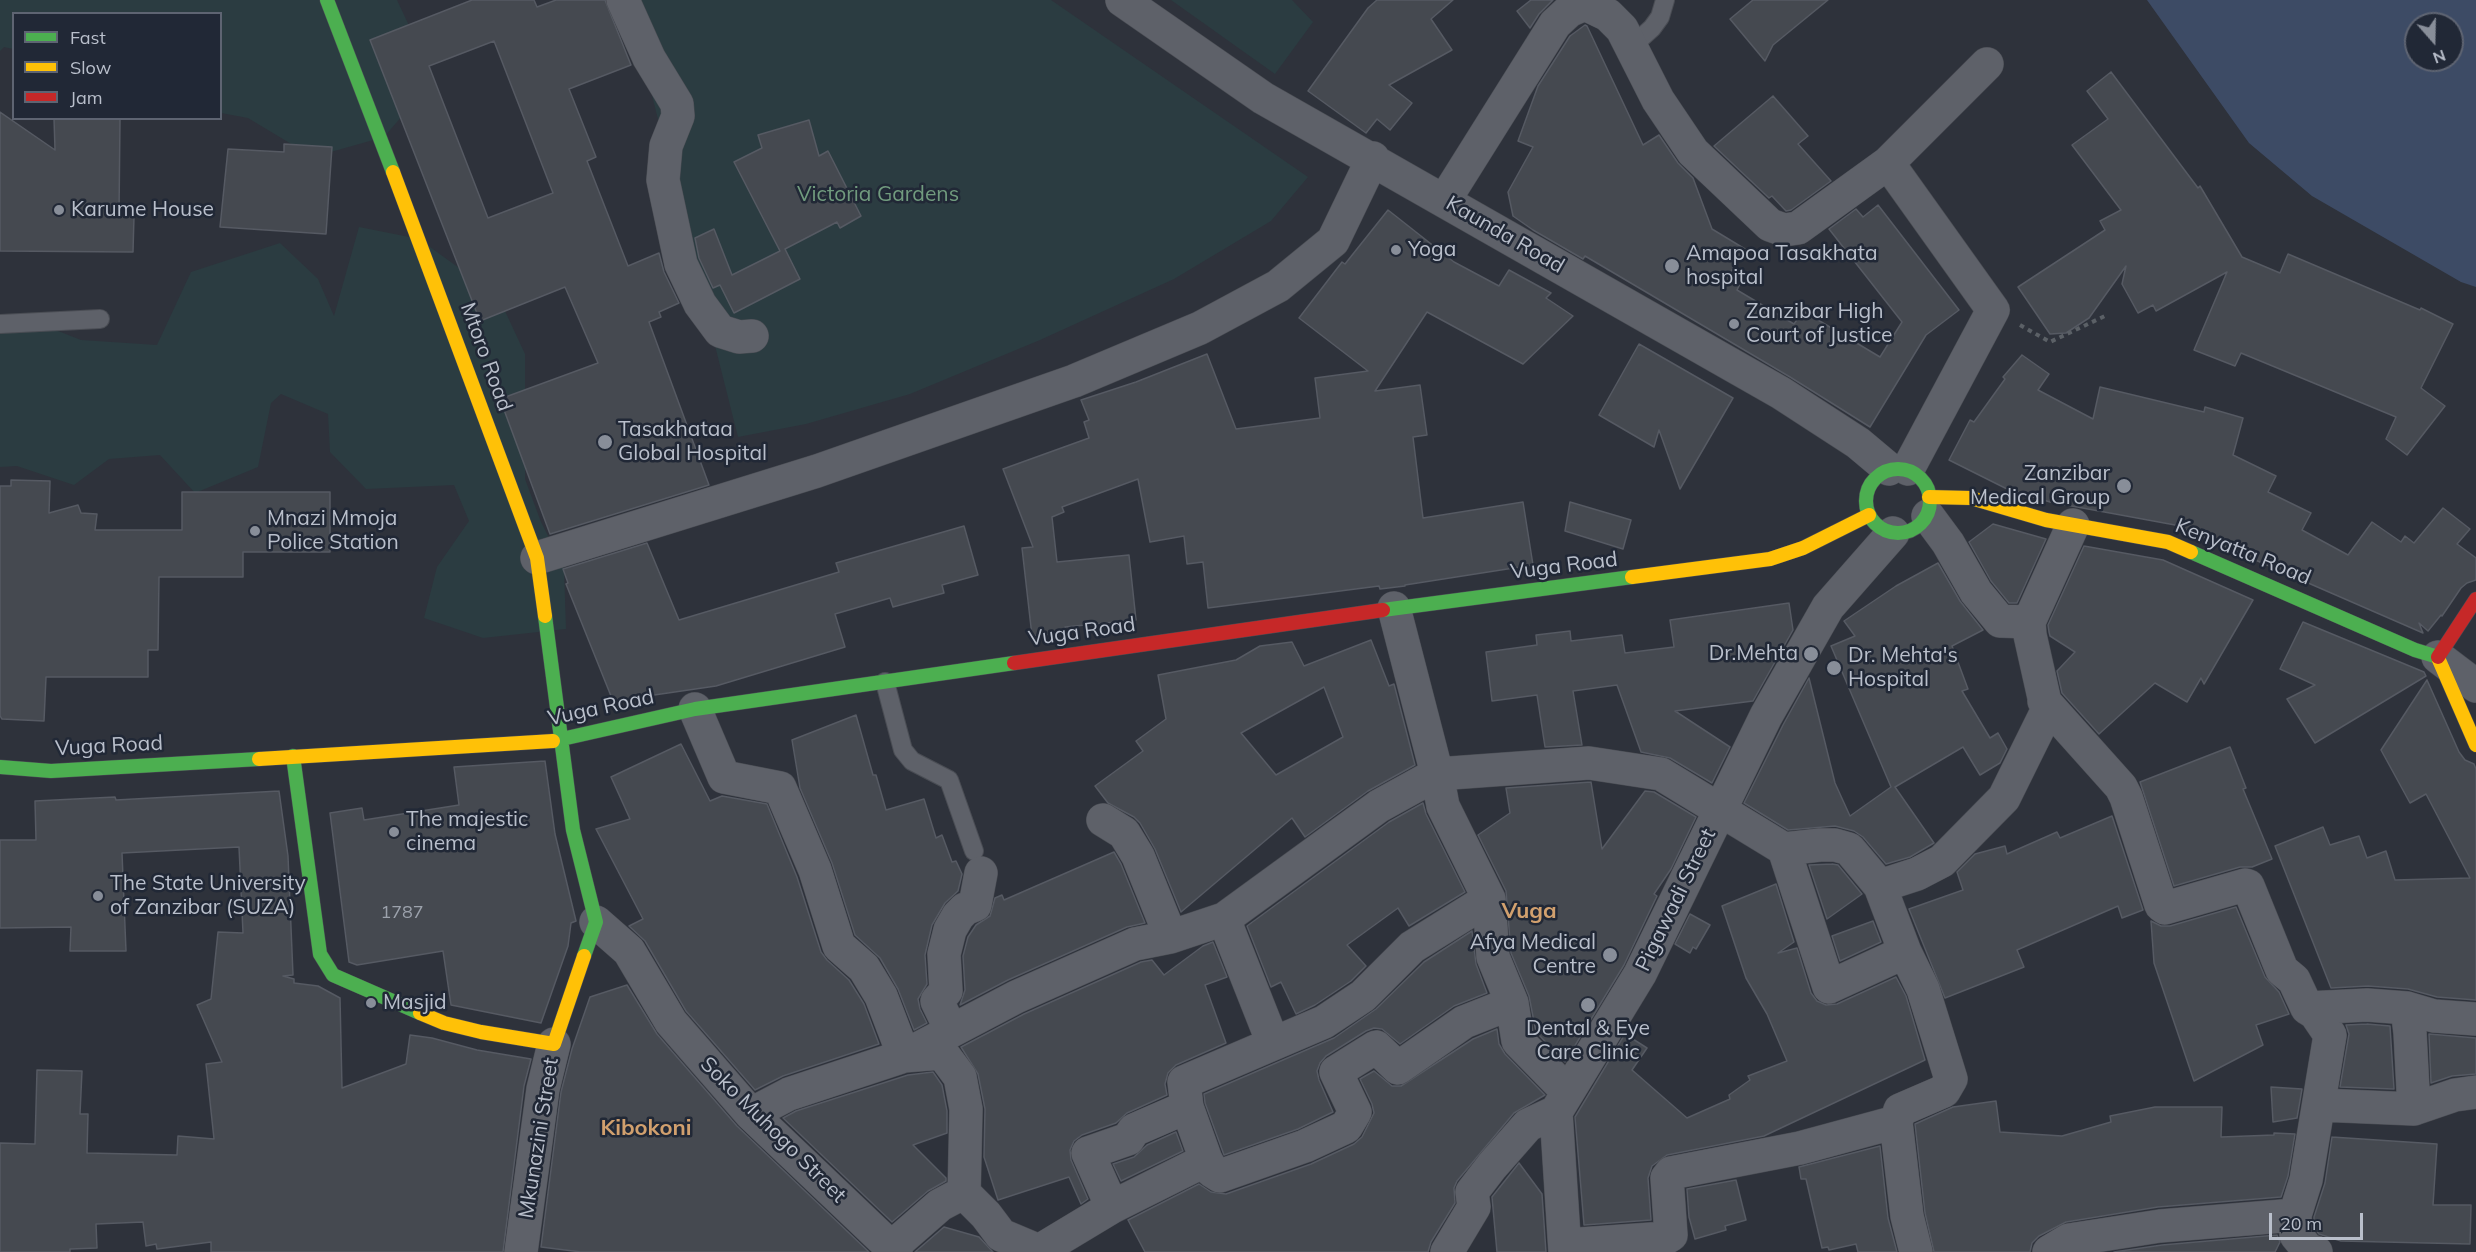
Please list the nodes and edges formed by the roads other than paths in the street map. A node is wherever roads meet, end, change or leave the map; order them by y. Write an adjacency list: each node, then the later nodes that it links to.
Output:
1 (327, 0): 18 (main road, Mtoro Road)
2 (623, 0): 13 (street)
3 (1122, 0): 8 (street, Kaunda Road)
4 (1665, 0): 6 (lane)
5 (1587, 2): 6 (street); 10 (street)
6 (1632, 46): 9 (street)
7 (1987, 64): 9 (street)
8 (1373, 159): 10 (street, Kaunda Road); 18 (street)
9 (1888, 163): 14 (street)
10 (1444, 201): 14 (street, Kaunda Road)
11 (99, 319): 12 (lane)
12 (0, 324)
13 (752, 336)
14 (1898, 469): 15 (main road); 16 (main road)
15 (1929, 506): 16 (main road); 17 (main road, Kenyatta Road); 21 (street)
16 (1881, 524): 20 (main road, Vuga Road); 32 (street, Pigawadi Street)
17 (2073, 525): 21 (street); 22 (main road, Kenyatta Road)
18 (537, 558): 27 (main road, Mtoro Road)
19 (2476, 599): 22 (main road)
20 (1394, 608): 23 (main road, Vuga Road); 31 (street)
21 (2029, 622): 25 (street)
22 (2438, 657): 24 (street); 28 (main road)
23 (885, 682): 26 (main road, Vuga Road); 35 (lane)
24 (2476, 686)
25 (2044, 701): 36 (street); 43 (street)
26 (695, 709): 27 (main road, Vuga Road); 49 (street)
27 (560, 741): 29 (main road, Vuga Road); 39 (main road)
28 (2476, 745)
29 (293, 756): 30 (main road, Vuga Road); 48 (main road)
30 (0, 767)
31 (1437, 774): 32 (street); 37 (street); 38 (street)
32 (1720, 810): 34 (street); 51 (street, Pigawadi Street)
33 (1103, 820): 40 (street)
34 (1784, 849): 36 (street); 41 (street)
35 (977, 862): 46 (street)
36 (1880, 886): 41 (street)
37 (1489, 899): 42 (street); 47 (street)
38 (1224, 919): 40 (street); 47 (street)
39 (596, 922): 48 (main road, Mkunazini Street); 55 (street, Soko Muhogo Street)
40 (1168, 937): 46 (street)
41 (1905, 952): 56 (street)
42 (1512, 1003): 51 (street); 57 (street)
43 (2307, 1008): 44 (street); 52 (street)
44 (2407, 1008): 45 (street); 54 (street)
45 (2476, 1019)
46 (951, 1030): 49 (street)
47 (1273, 1043): 53 (street)
48 (554, 1044): 63 (street, Mkunazini Street)
49 (904, 1056): 55 (street); 58 (street)
50 (2476, 1092): 54 (street)
51 (1561, 1102): 61 (street); 64 (street)
52 (2320, 1105): 54 (street); 60 (street)
53 (1187, 1107): 57 (street); 59 (street)
54 (2414, 1109)
55 (751, 1114): 62 (street, Soko Muhogo Street)
56 (1896, 1122): 61 (street); 65 (street)
57 (1206, 1160): 59 (street)
58 (964, 1196): 59 (street); 62 (street)
59 (1112, 1207)
60 (2295, 1215): 66 (street); 67 (street)
61 (1565, 1248)
62 (894, 1250)
63 (521, 1252)
64 (1447, 1252)
65 (1916, 1252)
66 (2049, 1252)
67 (2316, 1252)

